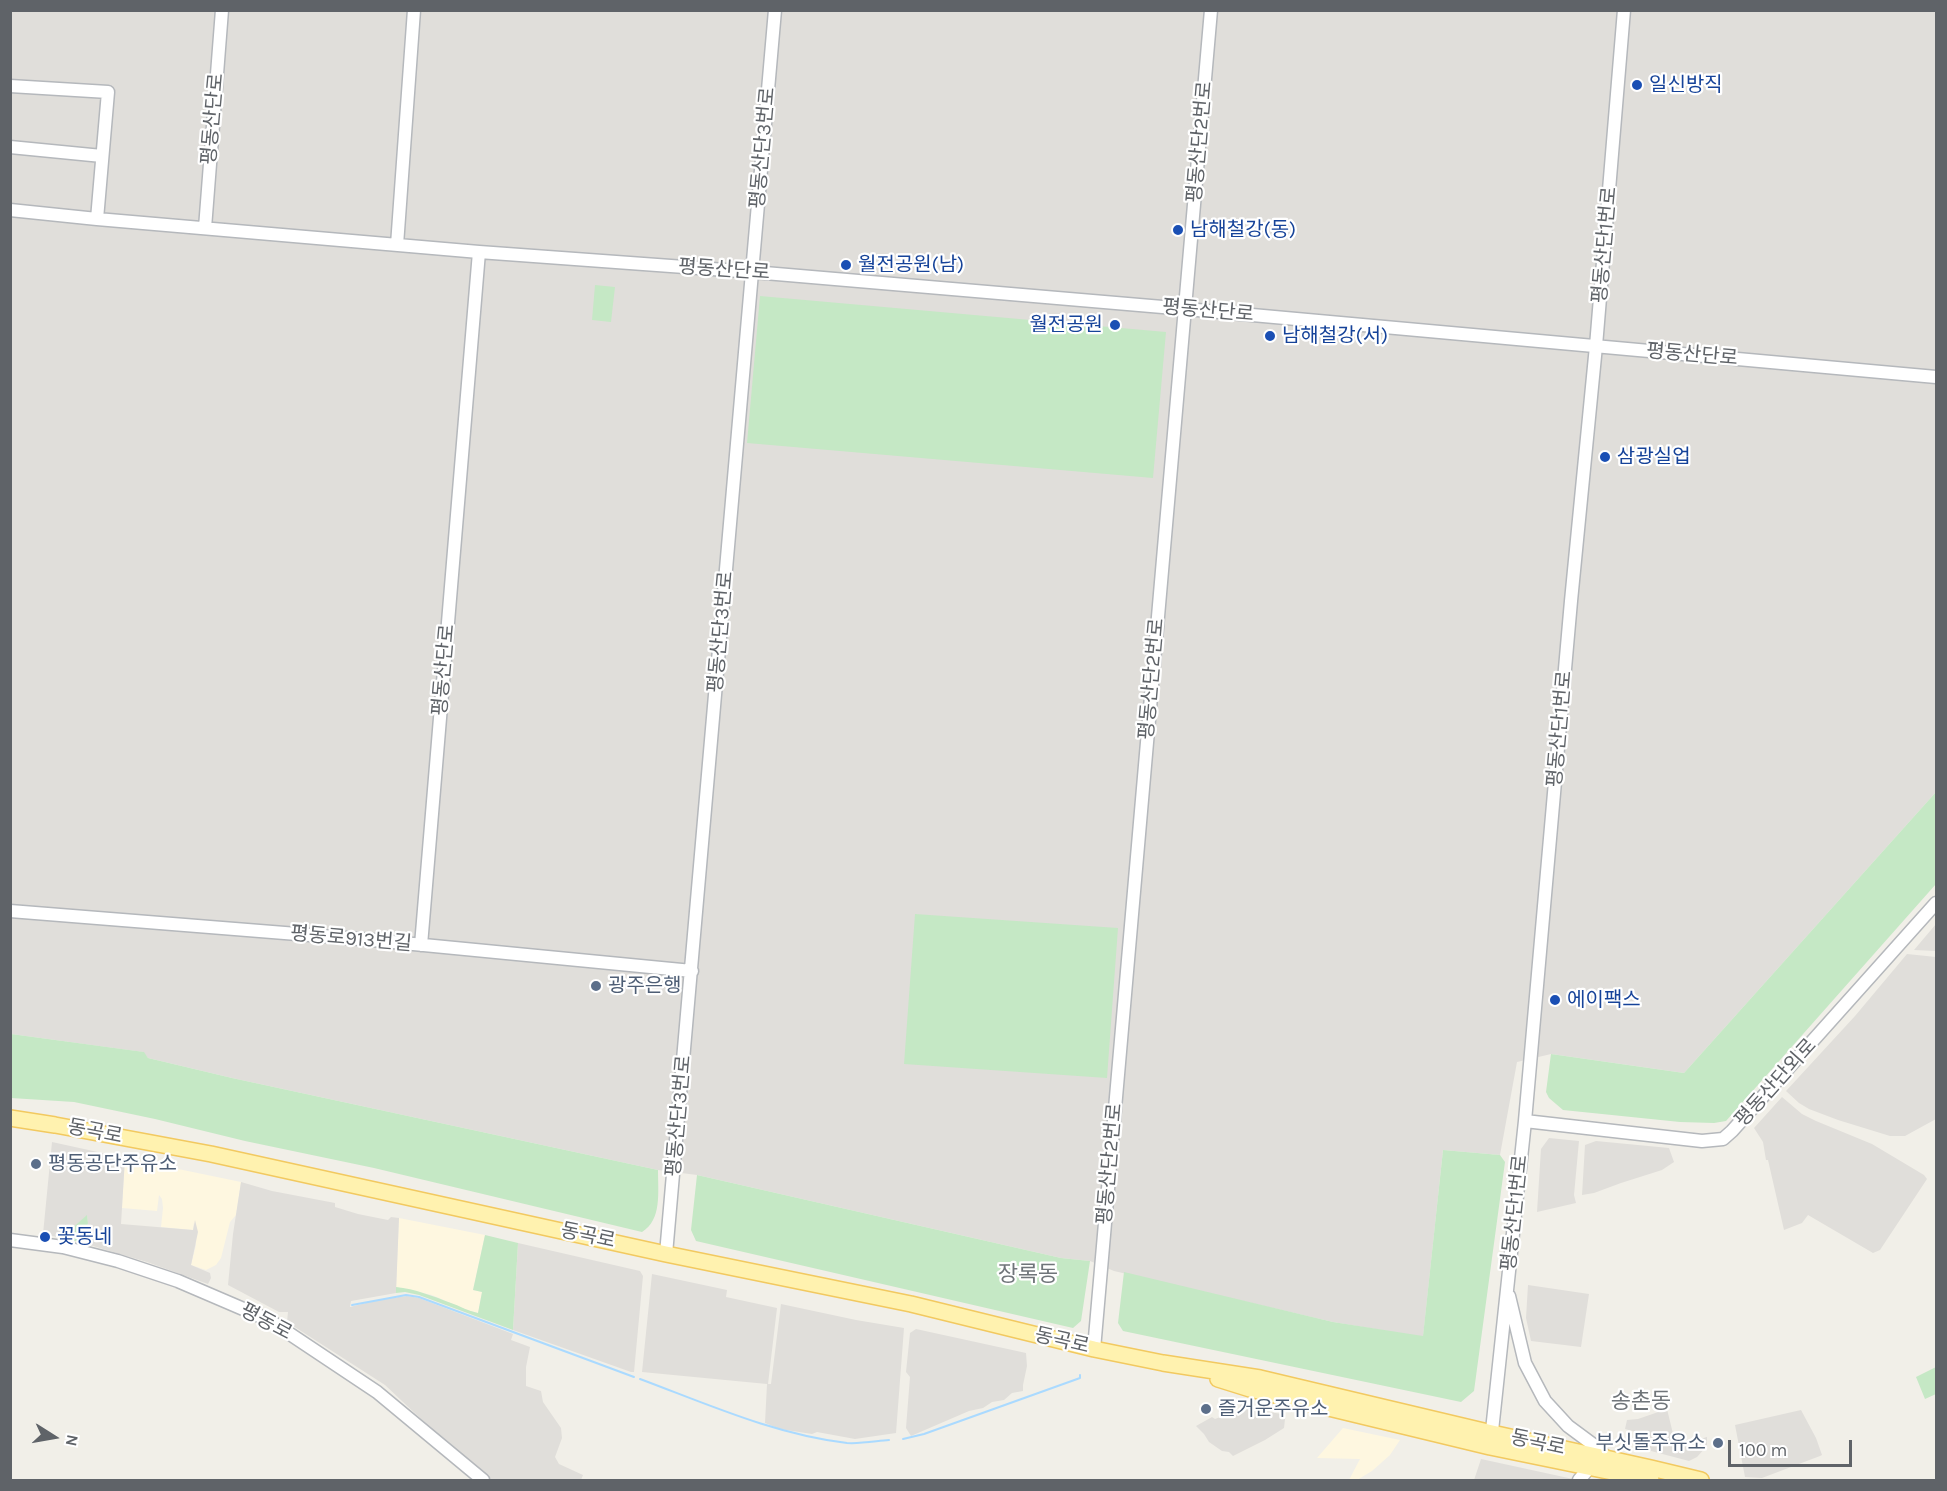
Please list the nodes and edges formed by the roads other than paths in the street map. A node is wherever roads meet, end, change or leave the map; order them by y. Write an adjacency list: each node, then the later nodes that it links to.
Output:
1 (222, 10): 11 (street, 평동산단로)
2 (414, 10): 12 (street)
3 (775, 10): 14 (street, 평동산단3번로)
4 (1212, 10): 15 (street, 평동산단2번로)
5 (1624, 10): 16 (street, 평동산단1번로)
6 (10, 86): 8 (street)
7 (10, 147): 8 (street)
8 (102, 156): 10 (street)
9 (10, 210): 10 (street, 평동산단로)
10 (97, 219): 11 (street, 평동산단로)
11 (205, 228): 12 (street, 평동산단로)
12 (397, 245): 13 (street, 평동산단로)
13 (480, 252): 14 (street, 평동산단로); 20 (street, 평동산단로)
14 (753, 272): 15 (street, 평동산단로); 21 (street, 평동산단3번로)
15 (1186, 309): 16 (street, 평동산단로); 27 (street, 평동산단2번로)
16 (1596, 346): 17 (street, 평동산단로); 23 (street, 평동산단1번로)
17 (1936, 377)
18 (1936, 903): 23 (street, 평동산단외로)
19 (10, 911): 20 (street, 평동로913번길)
20 (421, 945): 21 (street, 평동로913번길)
21 (692, 971): 25 (street, 평동산단3번로)
22 (10, 1118): 25 (main road, 동곡로)
23 (1525, 1120): 26 (street, 평동산단1번로)
24 (10, 1239): 31 (street, 평동로)
25 (666, 1254): 27 (main road, 동곡로)
26 (1507, 1286): 28 (street, 평동산단1번로); 29 (street)
27 (1094, 1349): 28 (main road, 동곡로)
28 (1491, 1440): 29 (main road, 동곡로); 30 (main road, 동곡로)
29 (1607, 1458): 30 (street); 34 (main road, 동곡로)
30 (1590, 1467): 32 (street); 33 (main road, 동곡로)
31 (483, 1480)
32 (1579, 1480)
33 (1651, 1480)
34 (1701, 1480)

